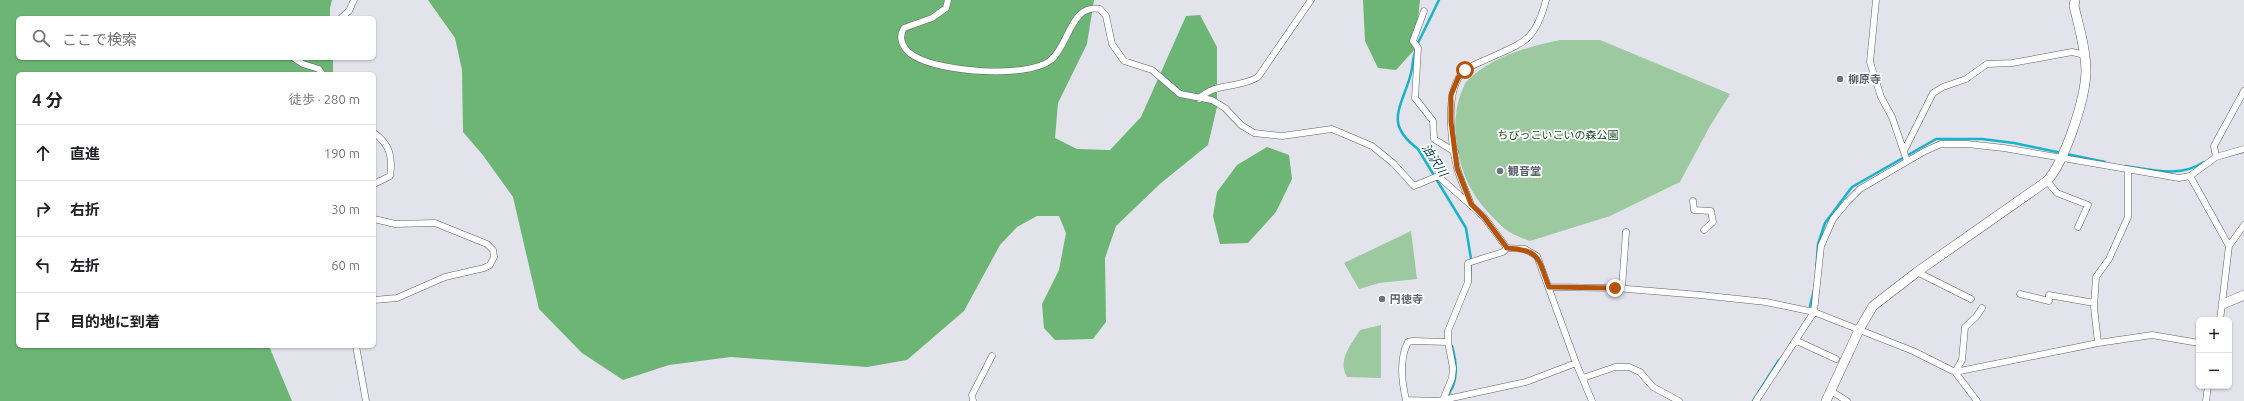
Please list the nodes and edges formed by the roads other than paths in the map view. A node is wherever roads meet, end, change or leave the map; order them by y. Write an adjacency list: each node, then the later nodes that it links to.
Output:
1 (354, 0): 8 (street)
2 (948, 0): 13 (street)
3 (1311, 0): 13 (street)
4 (1546, 0): 17 (street)
5 (1876, 0): 16 (street)
6 (2075, 0): 9 (street)
7 (1424, 12): 17 (street)
8 (343, 16)
9 (2085, 55): 16 (street); 19 (street)
10 (297, 60): 11 (street)
11 (321, 72)
12 (2244, 91): 18 (street)
13 (1199, 99): 26 (street)
14 (376, 135): 24 (street)
15 (2244, 148): 18 (street)
16 (1904, 151): 20 (street)
17 (1455, 152): 26 (street)
18 (2216, 157): 22 (street)
19 (2062, 158): 20 (street); 21 (street); 23 (street)
20 (1907, 161): 44 (street)
21 (2128, 170): 22 (street); 41 (street)
22 (2190, 176): 32 (street)
23 (2047, 180): 29 (street); 34 (street)
24 (376, 183)
25 (1694, 201): 30 (street)
26 (1471, 204): 33 (street)
27 (376, 219): 40 (street)
28 (2244, 225): 32 (street)
29 (2078, 227)
30 (1704, 230)
31 (1626, 232): 36 (street)
32 (2229, 246): 42 (street)
33 (1507, 248): 35 (street); 48 (street)
34 (1917, 272): 39 (street); 46 (street)
35 (1549, 287): 36 (street); 54 (street)
36 (1622, 288): 44 (street)
37 (2020, 294): 41 (street)
38 (2244, 295): 42 (street)
39 (1971, 299)
40 (376, 300)
41 (2094, 303): 50 (street)
42 (2223, 304): 45 (street)
43 (1982, 308): 55 (street)
44 (1814, 312): 46 (street); 47 (street)
45 (2221, 317)
46 (1860, 328): 55 (street); 58 (street)
47 (1797, 341): 53 (street); 64 (street)
48 (1448, 342): 59 (street); 59 (street)
49 (2196, 342): 50 (street)
50 (2098, 343): 55 (street)
51 (356, 348): 60 (street)
52 (992, 356): 61 (street)
53 (1836, 359)
54 (1576, 363): 56 (street); 59 (street)
55 (1955, 372): 67 (street)
56 (1583, 378): 62 (street); 63 (street)
57 (2208, 389): 68 (street)
58 (1831, 391): 65 (street); 66 (street)
59 (1441, 400)
60 (366, 401)
61 (973, 401)
62 (1592, 401)
63 (1678, 401)
64 (1756, 401)
65 (1826, 401)
66 (1847, 401)
67 (1976, 401)
68 (2206, 401)

